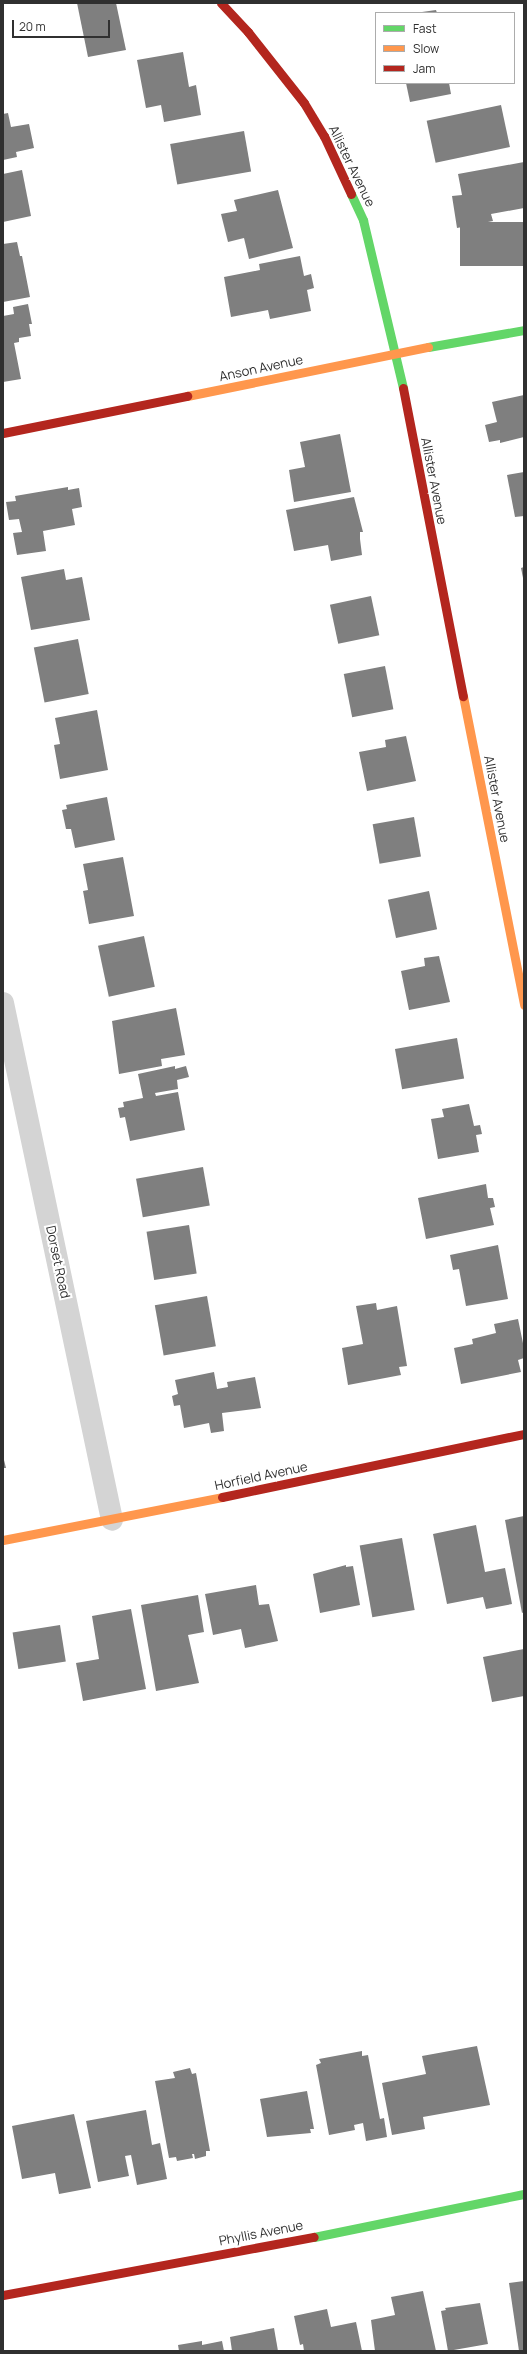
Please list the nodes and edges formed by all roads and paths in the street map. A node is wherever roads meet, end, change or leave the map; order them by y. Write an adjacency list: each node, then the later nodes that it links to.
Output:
1 (221, 3): 3 (street, Allister Avenue)
2 (524, 330): 3 (street, Anson Avenue)
3 (396, 353): 4 (street, Anson Avenue); 6 (street, Allister Avenue)
4 (3, 433)
5 (3, 1003): 8 (street, Dorset Road)
6 (524, 1005)
7 (524, 1434): 8 (street, Horfield Avenue)
8 (112, 1520): 9 (street, Horfield Avenue)
9 (3, 1540)
10 (524, 2194): 11 (street, Phyllis Avenue)
11 (3, 2295)

